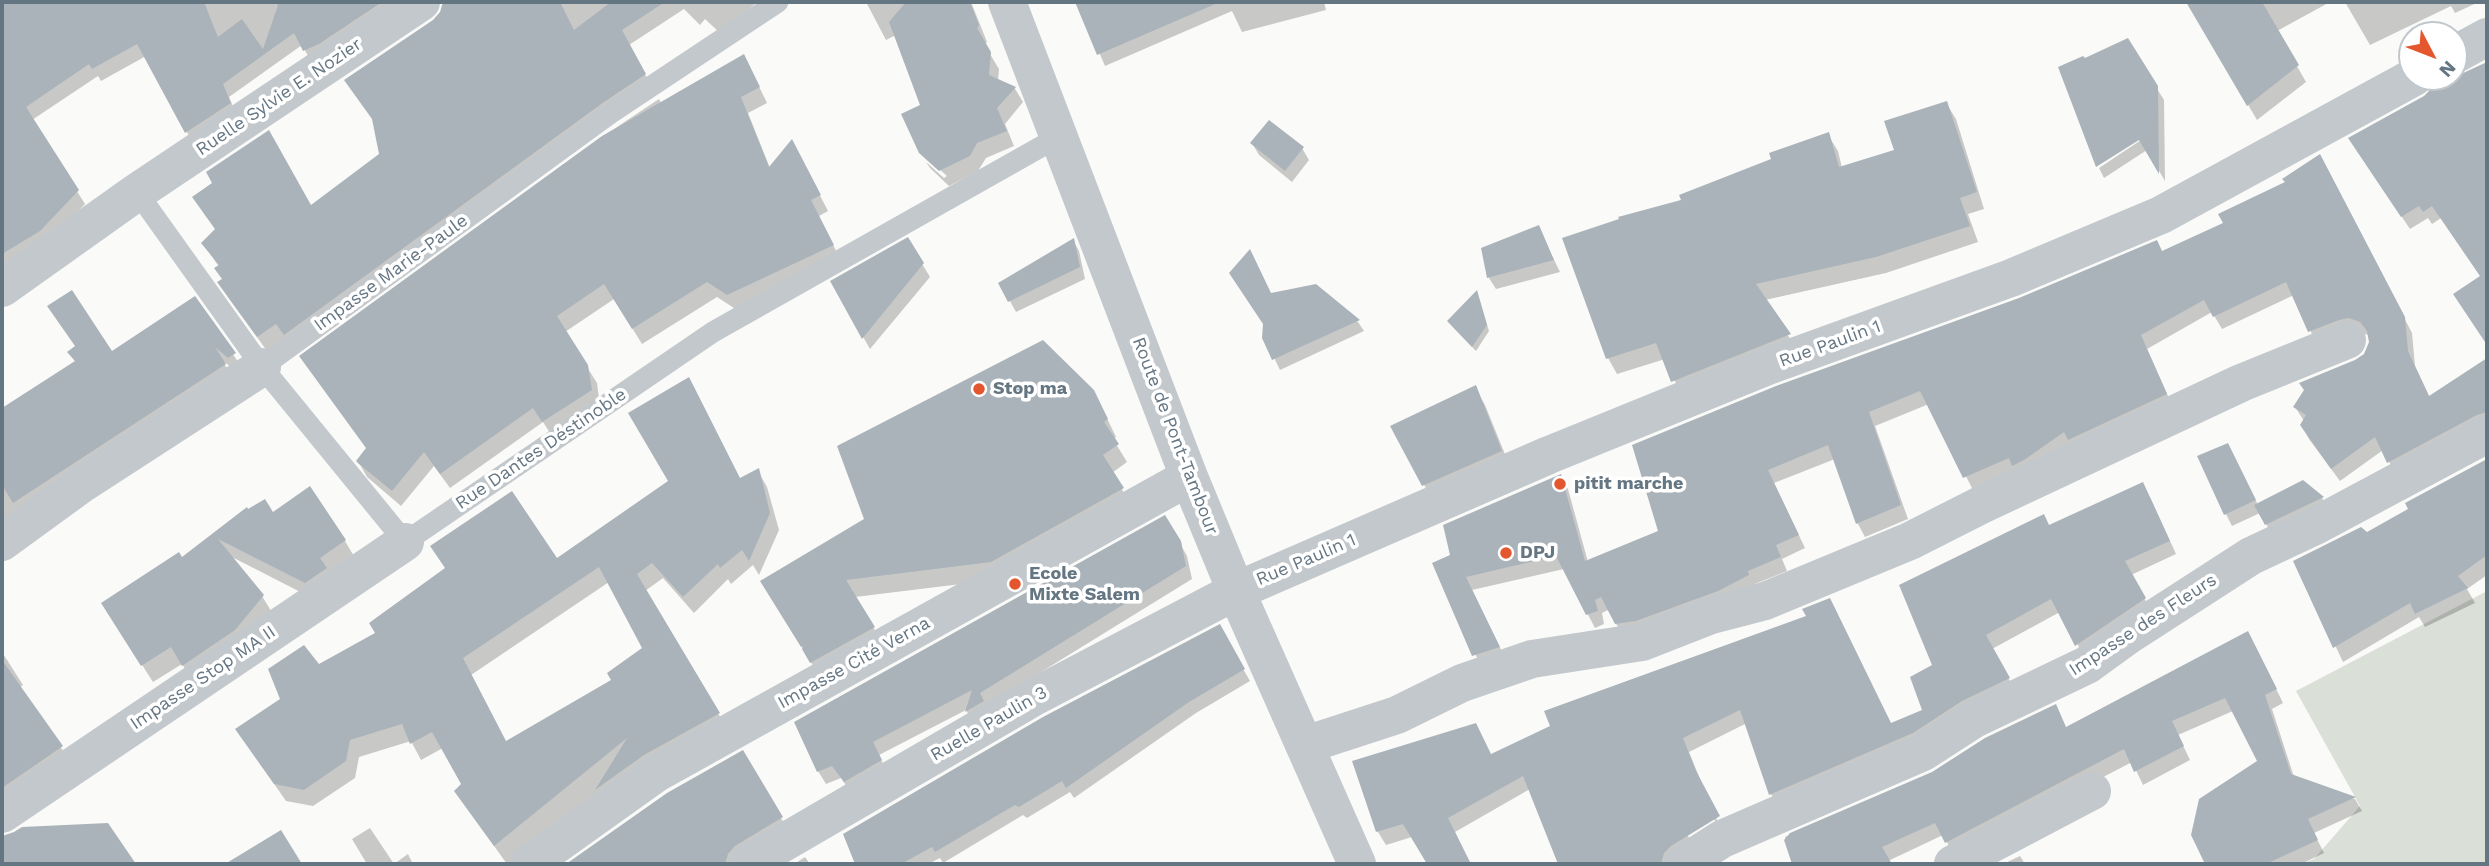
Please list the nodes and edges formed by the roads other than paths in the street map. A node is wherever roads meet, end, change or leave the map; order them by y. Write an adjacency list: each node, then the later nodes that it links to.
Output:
1 (421, 2): 8 (street, Ruelle Sylvie E. Nozier)
2 (778, 2): 11 (lane, Impasse Marie-Paule)
3 (1007, 2): 7 (street, Route de Pont-Tambour)
4 (2487, 37): 5 (street)
5 (2468, 47)
6 (2398, 86): 16 (street, Rue Paulin 1)
7 (1060, 136): 13 (street, Route de Pont-Tambour); 15 (lane, Rue Dantes Déstinoble)
8 (137, 192): 9 (street, Ruelle Sylvie E. Nozier); 11 (lane)
9 (2, 288)
10 (2347, 340): 17 (street)
11 (262, 367): 14 (street, Impasse Marie-Paule); 15 (lane)
12 (2487, 434): 23 (street, Impasse des Fleurs)
13 (1189, 477): 16 (street, Route de Pont-Tambour); 20 (street, Impasse Cité Verna)
14 (2, 542)
15 (405, 542): 19 (street, Impasse Stop MA II)
16 (1236, 591): 17 (street, Route de Pont-Tambour); 21 (street, Ruelle Paulin 3)
17 (1305, 745): 22 (street, Route de Pont-Tambour)
18 (2092, 791): 24 (street)
19 (2, 814)
20 (529, 864)
21 (747, 864)
22 (1357, 864)
23 (1683, 864)
24 (1953, 864)

